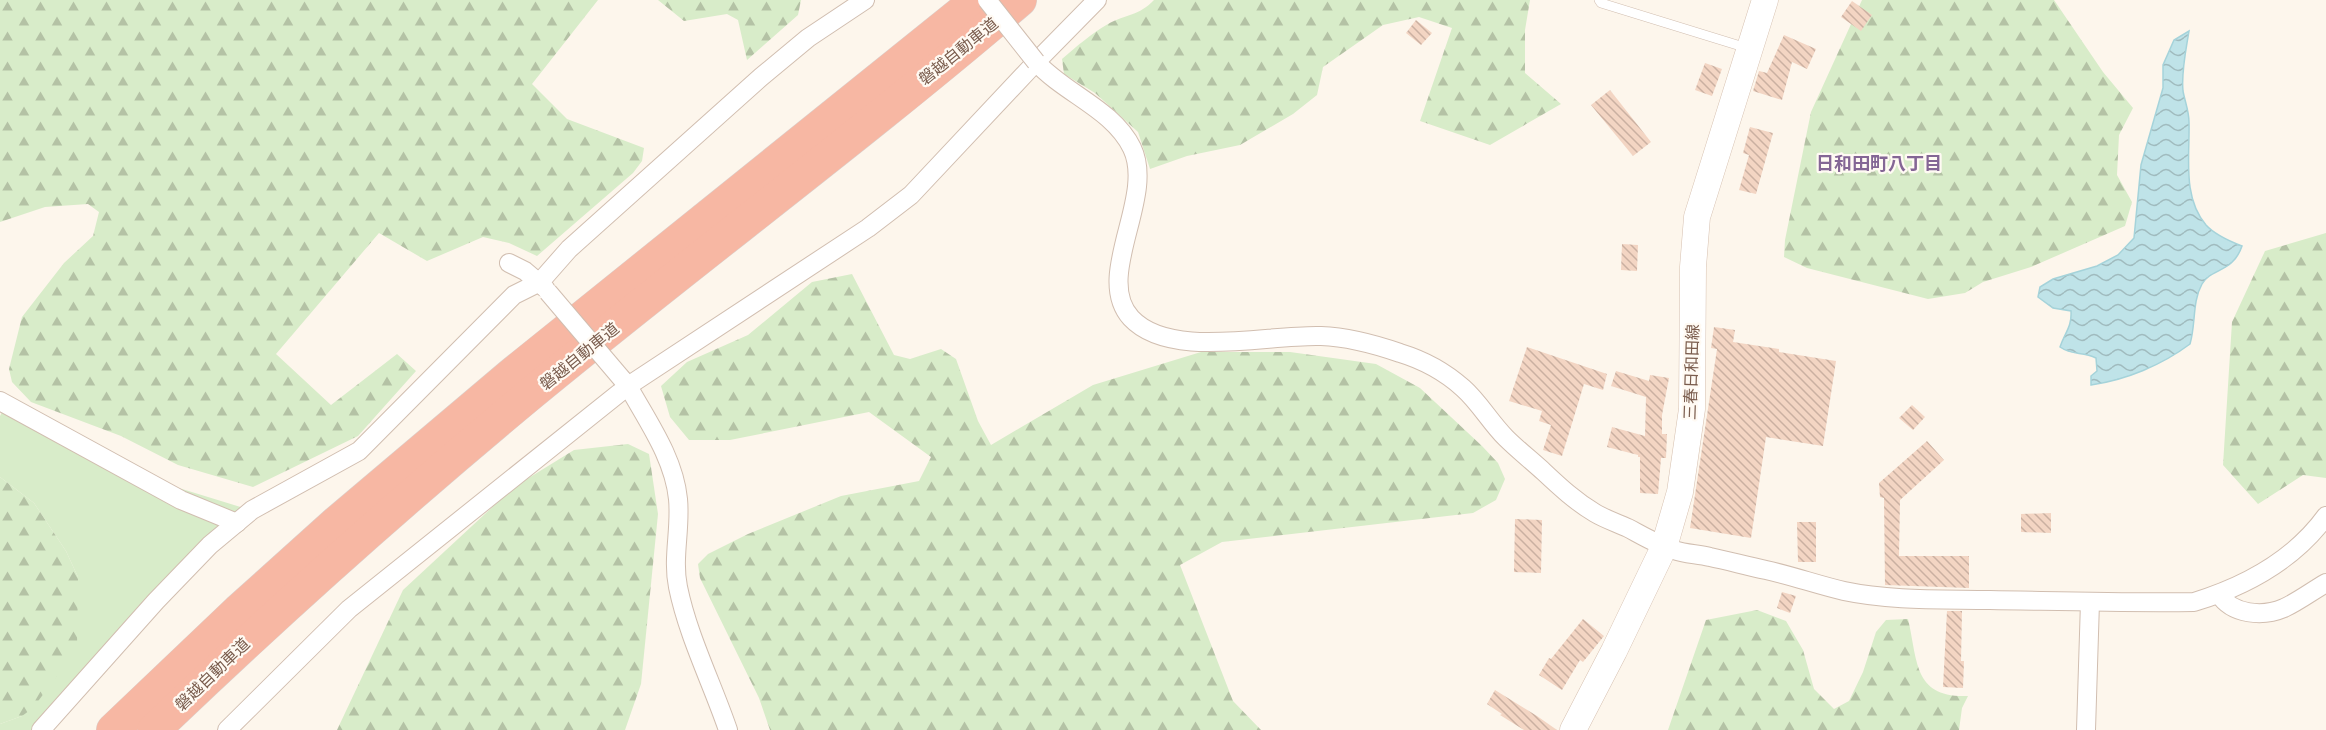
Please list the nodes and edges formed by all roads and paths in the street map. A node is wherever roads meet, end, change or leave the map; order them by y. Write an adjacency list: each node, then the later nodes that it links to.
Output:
1 (865, 0): 11 (street)
2 (977, 0): 21 (highway, 磐越自動車道)
3 (987, 0): 9 (street, bridge)
4 (1020, 0): 22 (highway, 磐越自動車道)
5 (1097, 0): 9 (street)
6 (1599, 0): 8 (lane)
7 (1765, 0): 8 (main road, 三春日和田線)
8 (1750, 49): 16 (main road, 三春日和田線)
9 (1035, 62): 12 (street); 16 (street)
10 (509, 263): 11 (street)
11 (544, 287): 12 (street, bridge); 15 (street)
12 (625, 383): 23 (street); 24 (street)
13 (0, 401): 15 (street)
14 (2326, 516): 18 (street)
15 (237, 523): 20 (street)
16 (1664, 547): 19 (street); 25 (main road, 三春日和田線)
17 (2326, 583): 18 (street)
18 (2219, 594): 19 (street)
19 (2090, 602): 26 (street)
20 (41, 730)
21 (113, 730)
22 (154, 730)
23 (227, 730)
24 (728, 730)
25 (1573, 730)
26 (2086, 730)

